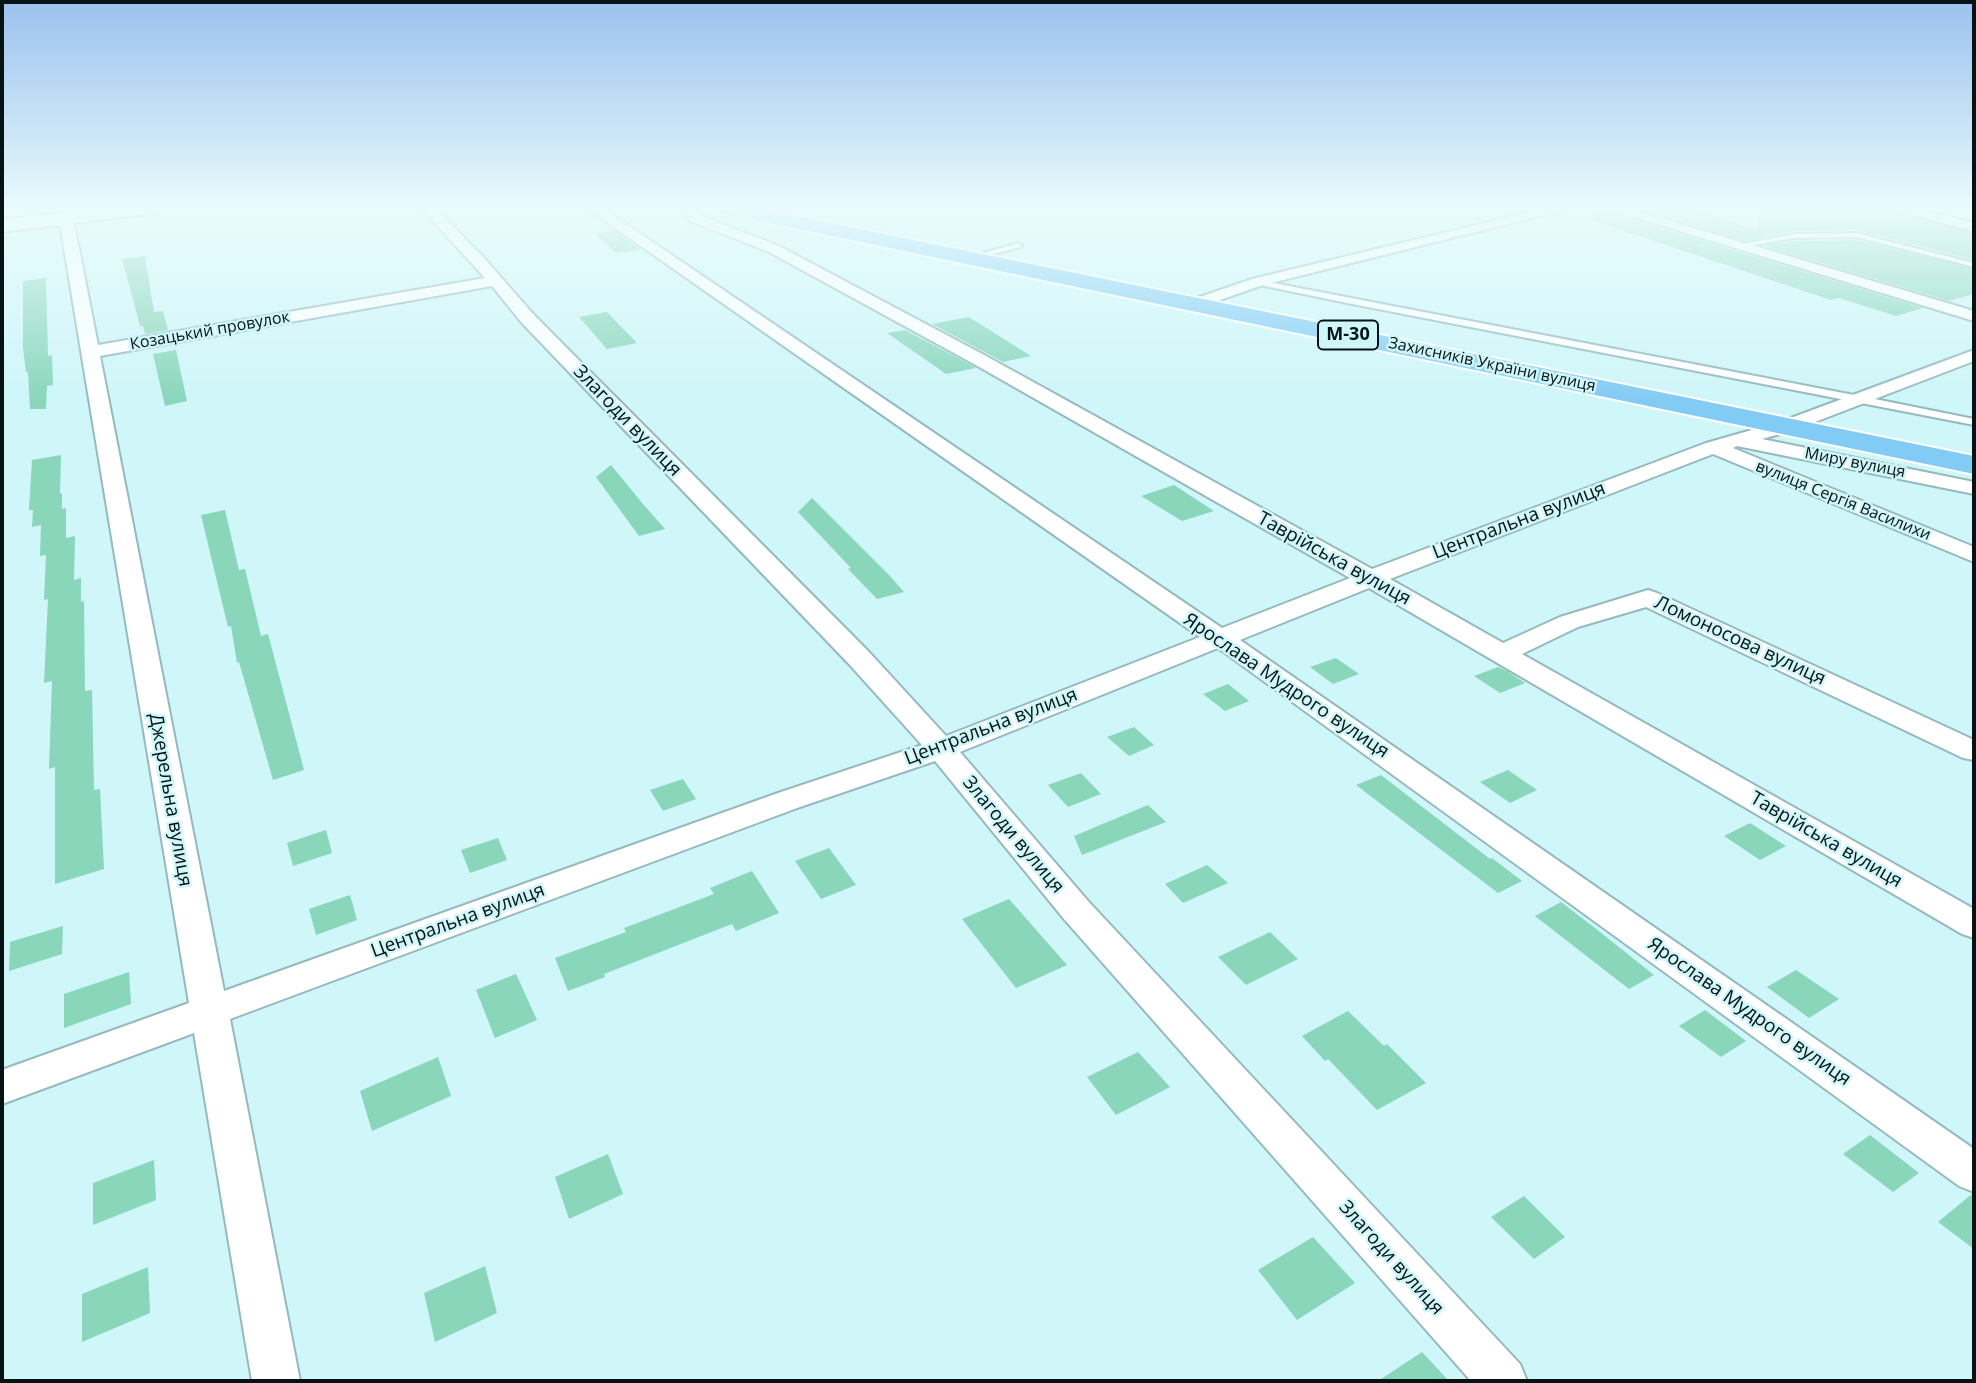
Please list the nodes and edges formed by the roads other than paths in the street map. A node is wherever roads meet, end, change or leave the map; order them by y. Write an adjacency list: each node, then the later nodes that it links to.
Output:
1 (76, 272): 12 (street, Джерельна вулиця)
2 (488, 272): 8 (street, Злагоди вулиця)
3 (686, 272): 22 (street, Ярослава Мудрого вулиця)
4 (817, 272): 21 (street, Таврійська вулиця)
5 (1036, 272): 10 (highway, Захисників України вулиця / М-30)
6 (1302, 272): 9 (street)
7 (1823, 272): 11 (street)
8 (495, 281): 12 (street, Козацький провулок); 24 (street, Злагоди вулиця)
9 (1258, 282): 10 (street); 14 (lane)
10 (1194, 304): 16 (highway, Захисників України вулиця / М-30)
11 (1974, 316)
12 (90, 352): 27 (street, Джерельна вулиця)
13 (1974, 355): 14 (street, Центральна вулиця)
14 (1861, 398): 15 (lane); 16 (street, Центральна вулиця)
15 (1974, 422)
16 (1787, 426): 17 (street, Центральна вулиця); 18 (highway, Захисників України вулиця / М-30)
17 (1725, 444): 19 (street, Миру вулиця); 20 (street, вулиця Сергія Василихи); 21 (street, Центральна вулиця)
18 (1974, 465)
19 (1974, 488)
20 (1974, 555)
21 (1371, 579): 22 (street, Центральна вулиця); 23 (street, Таврійська вулиця)
22 (1222, 639): 24 (street, Центральна вулиця); 29 (street, Ярослава Мудрого вулиця)
23 (1501, 654): 25 (street, Ломоносова вулиця); 26 (street, Таврійська вулиця)
24 (941, 749): 27 (street, Центральна вулиця); 31 (street, Злагоди вулиця)
25 (1974, 751)
26 (1974, 925)
27 (208, 1013): 28 (street, Центральна вулиця); 30 (street, Джерельна вулиця)
28 (2, 1087)
29 (1974, 1173)
30 (276, 1381)
31 (1503, 1381)

